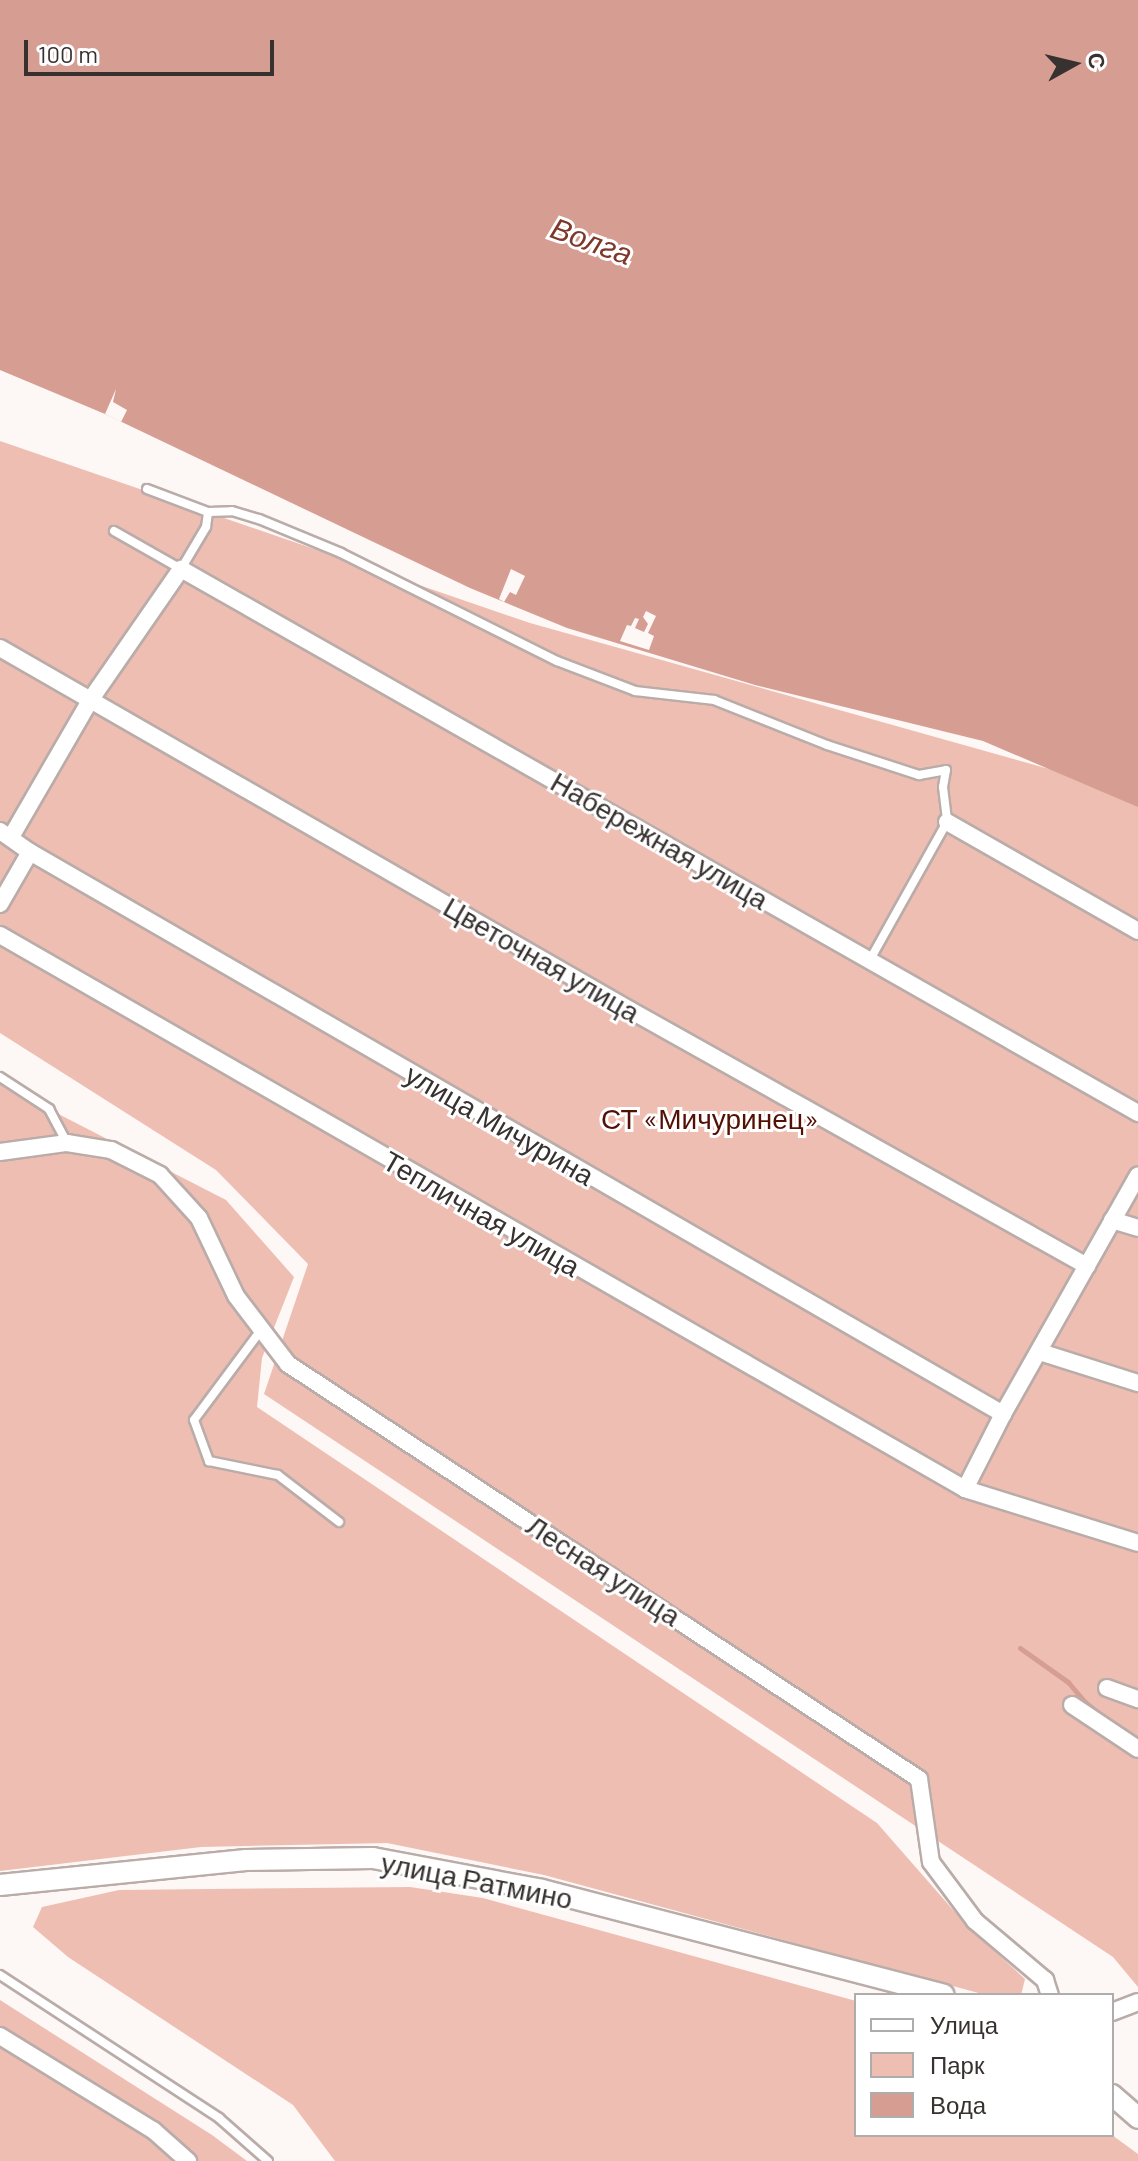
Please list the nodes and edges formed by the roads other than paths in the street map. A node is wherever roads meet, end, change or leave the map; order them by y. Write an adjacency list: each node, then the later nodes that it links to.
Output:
1 (147, 489): 2 (lane)
2 (208, 512): 4 (lane); 7 (lane)
3 (114, 531): 4 (lane)
4 (181, 569): 6 (street); 13 (street, Набережная улица)
5 (0, 648): 6 (street, Цветочная улица)
6 (91, 699): 8 (street); 21 (street, Цветочная улица)
7 (947, 822): 11 (street); 13 (lane)
8 (5, 834): 9 (street, улица Мичурина)
9 (30, 852): 10 (street); 25 (street, улица Мичурина)
10 (0, 904)
11 (1138, 931)
12 (0, 935): 26 (street, Тепличная улица)
13 (870, 960): 15 (street, Набережная улица)
14 (0, 1077): 16 (lane)
15 (1138, 1113)
16 (67, 1143): 17 (street, Лесная улица); 22 (street, Лесная улица)
17 (0, 1152)
18 (1138, 1175): 19 (street)
19 (1112, 1220): 20 (street); 21 (street)
20 (1138, 1228)
21 (1087, 1266): 23 (street)
22 (262, 1330): 27 (lane); 35 (street, Лесная улица)
23 (1040, 1352): 24 (street); 25 (street)
24 (1138, 1383)
25 (1003, 1414): 26 (street)
26 (965, 1489): 28 (street, Тепличная улица)
27 (339, 1522)
28 (1138, 1543)
29 (1107, 1688): 30 (street)
30 (1138, 1699)
31 (1072, 1705): 32 (street)
32 (1138, 1749)
33 (0, 1885): 36 (street, улица Ратмино)
34 (0, 1975): 43 (lane)
35 (1048, 1988)
36 (936, 1993)
37 (1138, 2002): 38 (street)
38 (1114, 2011)
39 (0, 2036): 42 (street)
40 (1114, 2097): 41 (street)
41 (1138, 2118)
42 (188, 2161)
43 (268, 2161)

